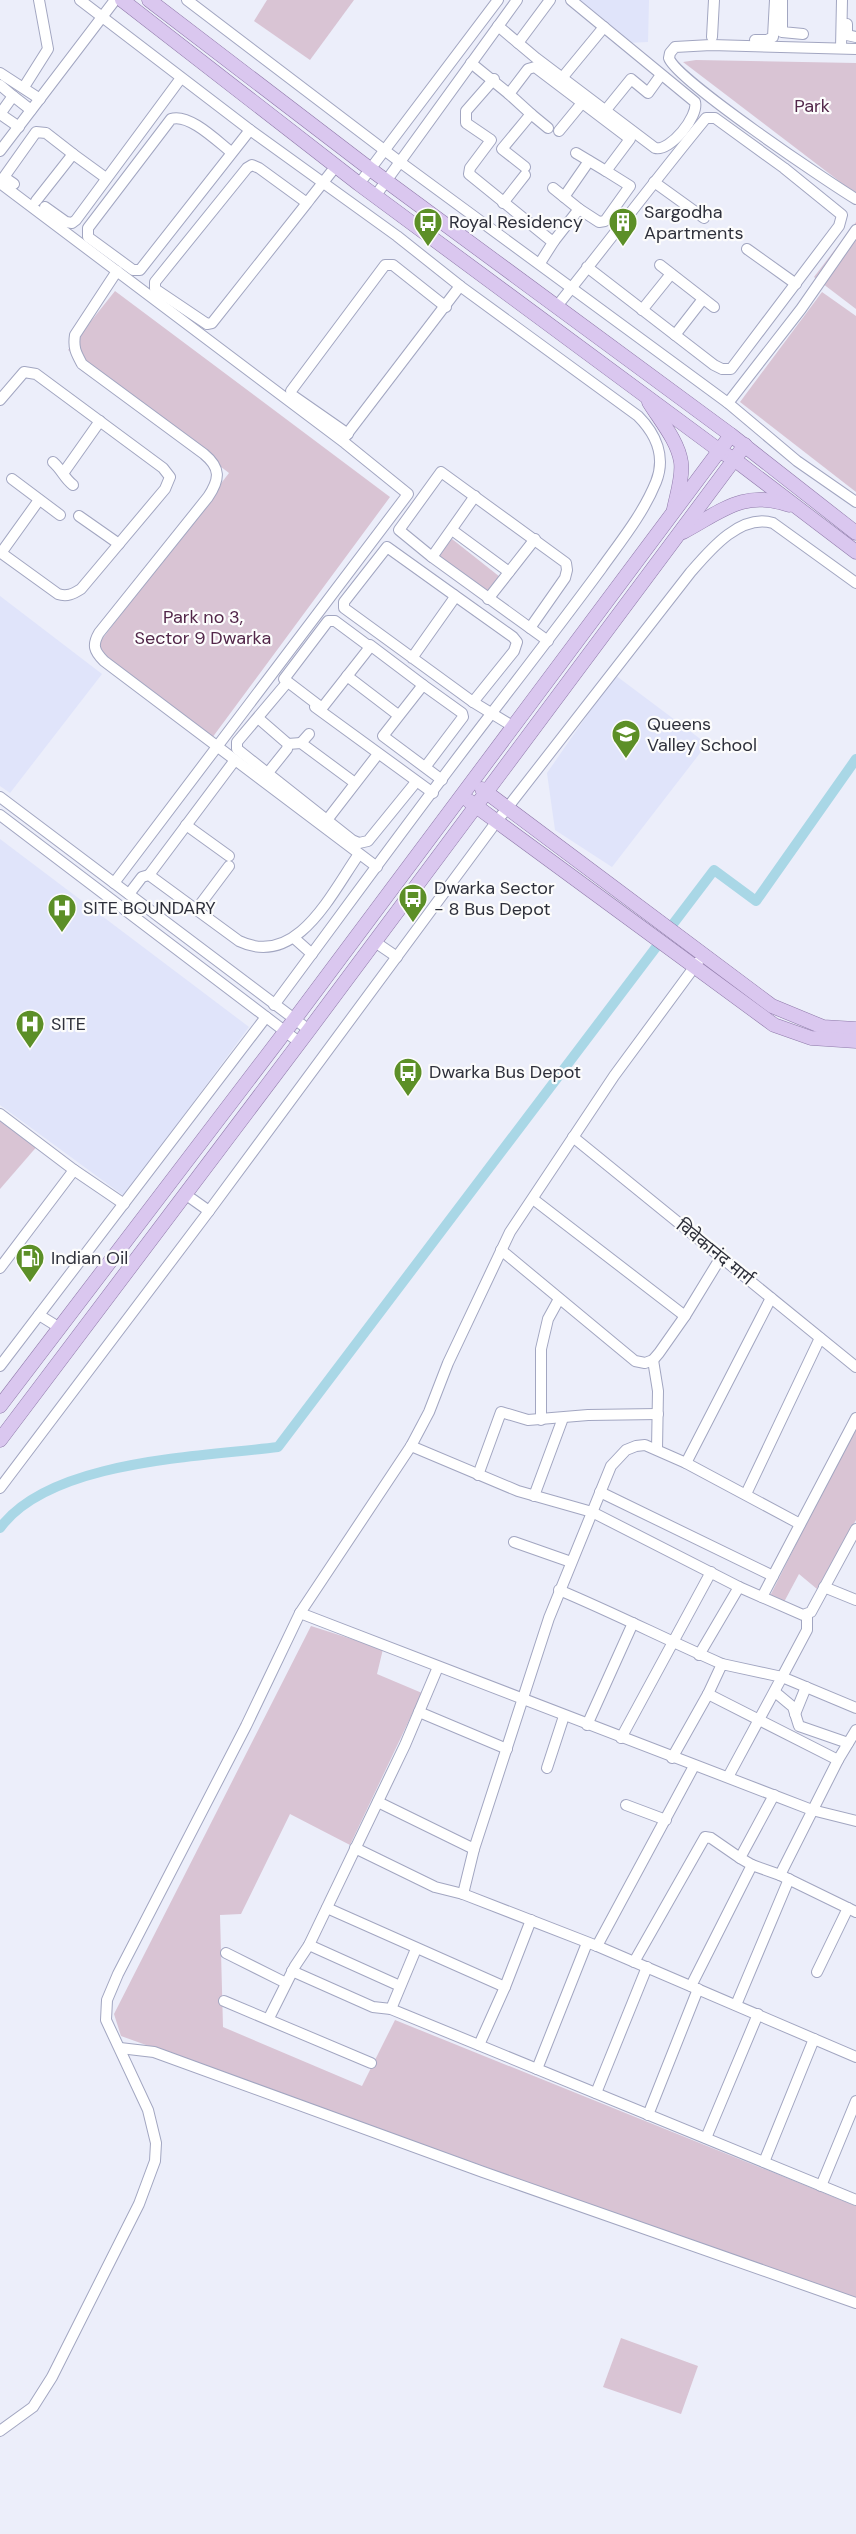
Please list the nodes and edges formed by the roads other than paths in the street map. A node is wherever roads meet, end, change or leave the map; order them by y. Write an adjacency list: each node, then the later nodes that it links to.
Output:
1 (39, 0): 31 (street)
2 (80, 0): 16 (street)
3 (115, 0): 16 (street)
4 (122, 0): 51 (main road)
5 (149, 0): 52 (main road)
6 (187, 0): 43 (street)
7 (498, 0): 43 (street)
8 (517, 0): 17 (street)
9 (549, 0): 21 (street)
10 (572, 0): 18 (street)
11 (714, 0): 12 (street)
12 (775, 0)
13 (782, 0): 19 (street)
14 (842, 0): 22 (street)
15 (848, 0): 20 (street)
16 (101, 17): 27 (street); 34 (street)
17 (498, 26): 21 (street); 24 (street)
18 (604, 27): 26 (street); 28 (street)
19 (803, 34)
20 (856, 37)
21 (518, 43): 28 (street)
22 (841, 48): 23 (street); 63 (street)
23 (856, 49)
24 (471, 63): 29 (street); 50 (street)
25 (0, 73): 31 (street)
26 (661, 75): 37 (street); 37 (street)
27 (181, 78): 41 (street); 55 (street)
28 (562, 78): 37 (street)
29 (494, 79): 32 (street); 42 (street)
30 (0, 85): 33 (street)
31 (24, 87): 34 (street)
32 (510, 94): 35 (street); 39 (street)
33 (13, 96): 36 (street); 38 (street)
34 (40, 99): 36 (street)
35 (582, 103): 39 (street); 53 (street)
36 (31, 110): 40 (street)
37 (605, 111)
38 (0, 114): 40 (street)
39 (531, 114): 44 (street)
40 (19, 126): 45 (street)
41 (250, 130): 46 (street); 57 (street)
42 (490, 140): 44 (street); 66 (street)
43 (386, 149): 50 (street); 52 (street)
44 (502, 149): 66 (street)
45 (0, 151)
46 (231, 152): 46 (street)
47 (576, 153): 49 (street)
48 (72, 154): 54 (street); 55 (street); 64 (street)
49 (589, 160): 53 (street); 62 (street)
50 (400, 162): 56 (street); 72 (street)
51 (336, 166): 57 (street); 59 (main road)
52 (370, 169): 56 (main road); 59 (street)
53 (606, 171): 67 (street)
54 (1, 178): 64 (street); 75 (street)
55 (106, 178): 64 (street)
56 (387, 181): 61 (street); 81 (main road)
57 (324, 182): 65 (street); 78 (street)
58 (654, 182): 68 (street); 74 (street); 77 (street)
59 (359, 184): 61 (main road)
60 (553, 188): 62 (street)
61 (376, 195): 87 (main road)
62 (564, 197): 67 (street)
63 (856, 200)
64 (36, 201)
65 (307, 203): 82 (street); 82 (street)
66 (503, 203): 70 (street)
67 (579, 209): 70 (street)
68 (704, 218)
69 (856, 230): 89 (street)
70 (554, 241): 72 (street)
71 (747, 249): 77 (street)
72 (540, 263): 79 (street)
73 (660, 265): 76 (street)
74 (587, 267): 79 (street); 85 (street)
75 (117, 271): 82 (street); 137 (street)
76 (671, 274): 80 (street); 85 (street)
77 (796, 284): 86 (street)
78 (460, 286): 83 (street); 122 (street)
79 (572, 287): 81 (street); 89 (street)
80 (703, 299): 84 (street); 86 (street)
81 (557, 306): 91 (main road)
82 (173, 307): 92 (street)
83 (446, 307): 92 (street); 92 (street)
84 (714, 307)
85 (642, 310): 86 (street)
86 (675, 335)
87 (643, 394): 94 (main road); 104 (main road)
88 (0, 400): 90 (street)
89 (728, 403): 102 (street)
90 (100, 421): 97 (street); 111 (street)
91 (731, 435): 93 (main road); 94 (main road)
92 (345, 437): 117 (street)
93 (745, 445): 95 (main road); 108 (main road)
94 (720, 451): 95 (main road); 104 (main road)
95 (735, 460): 103 (main road); 109 (main road)
96 (53, 462): 97 (street)
97 (64, 472): 99 (street)
98 (12, 479): 101 (street)
99 (72, 485)
100 (476, 496): 107 (street); 110 (street); 114 (street)
101 (39, 500): 105 (street); 112 (street)
102 (856, 502)
103 (799, 509): 109 (main road); 113 (main road)
104 (673, 514): 133 (main road)
105 (60, 515)
106 (79, 516): 111 (street)
107 (452, 530): 114 (street); 115 (street)
108 (856, 533)
109 (680, 534): 147 (main road)
110 (535, 539): 115 (street); 121 (street)
111 (119, 544): 112 (street)
112 (0, 552)
113 (856, 552)
114 (432, 556): 119 (street)
115 (509, 572): 119 (street)
116 (856, 583): 151 (street)
117 (332, 594): 120 (street); 125 (street)
118 (454, 595): 120 (street); 124 (street); 129 (street)
119 (488, 599): 121 (street)
120 (344, 602): 124 (street)
121 (530, 628): 122 (street)
122 (548, 641): 130 (street)
123 (370, 645): 126 (street); 126 (street); 128 (street)
124 (412, 658): 129 (street)
125 (271, 675): 127 (street); 137 (street)
126 (347, 676): 131 (street)
127 (285, 685): 132 (street); 138 (street)
128 (423, 685): 131 (street); 140 (street)
129 (473, 702): 130 (street)
130 (491, 714): 133 (street); 142 (street)
131 (398, 715): 140 (street)
132 (258, 718): 136 (street); 141 (street)
133 (514, 727): 143 (main road)
134 (309, 734): 135 (street)
135 (301, 743): 136 (street); 145 (street)
136 (288, 744): 141 (street)
137 (217, 746): 139 (street); 159 (street)
138 (378, 754): 144 (street); 145 (street)
139 (236, 760): 155 (street); 156 (street)
140 (426, 766): 142 (street)
141 (267, 774): 153 (street)
142 (442, 780): 146 (street)
143 (472, 781): 147 (main road); 148 (main road)
144 (416, 782): 146 (street); 153 (street)
145 (355, 783): 153 (street)
146 (433, 793): 157 (street)
147 (487, 793): 150 (main road); 151 (main road)
148 (462, 796): 150 (main road); 170 (main road)
149 (0, 797): 159 (street)
150 (476, 806): 154 (main road); 163 (main road)
151 (508, 807): 154 (street); 165 (main road)
152 (0, 815): 169 (street)
153 (327, 820)
154 (496, 821): 166 (street); 167 (main road)
155 (188, 823): 158 (street); 161 (street)
156 (359, 854): 157 (street); 162 (street)
157 (377, 867): 164 (street)
158 (148, 875): 160 (street); 161 (street)
159 (114, 883): 160 (street)
160 (129, 894): 168 (street)
161 (196, 910): 162 (street)
162 (294, 938): 164 (street)
163 (375, 942): 166 (street); 172 (main road)
164 (312, 954): 168 (street)
165 (704, 955): 167 (street); 171 (main road)
166 (397, 957): 182 (street)
167 (694, 966): 174 (main road); 177 (street)
168 (274, 1005): 170 (street)
169 (266, 1017): 173 (street); 181 (street)
170 (294, 1020): 172 (street); 173 (main road)
171 (856, 1029)
172 (309, 1030): 175 (main road)
173 (285, 1032): 175 (street); 190 (main road)
174 (856, 1041)
175 (298, 1042): 179 (main road)
176 (0, 1114): 178 (street)
177 (573, 1137): 180 (street); 184 (street, विवेकानंद मार्ग)
178 (74, 1170): 181 (street); 185 (street)
179 (185, 1194): 182 (street); 200 (main road)
180 (533, 1199): 183 (street); 189 (street)
181 (124, 1204): 188 (street)
182 (209, 1211): 205 (street)
183 (501, 1250): 187 (street); 201 (street)
184 (721, 1257): 186 (street, विवेकानंद मार्ग); 189 (street)
185 (0, 1268)
186 (771, 1298): 191 (street, विवेकानंद मार्ग); 203 (street)
187 (559, 1299): 192 (street); 199 (street)
188 (39, 1315): 190 (street); 193 (street)
189 (685, 1316): 192 (street)
190 (60, 1328): 195 (main road)
191 (820, 1338): 194 (street, विवेकानंद मार्ग); 207 (street)
192 (652, 1360): 196 (street)
193 (0, 1366)
194 (856, 1367)
195 (0, 1406)
196 (658, 1414): 197 (street); 202 (street)
197 (563, 1418): 199 (street); 208 (street)
198 (856, 1418): 210 (street)
199 (541, 1420): 204 (street)
200 (0, 1440)
201 (411, 1446): 204 (street); 221 (street)
202 (657, 1449): 203 (street); 206 (street)
203 (686, 1463): 207 (street)
204 (478, 1475): 208 (street)
205 (0, 1488)
206 (600, 1492): 209 (street); 215 (street)
207 (746, 1494): 210 (street)
208 (534, 1496): 209 (street)
209 (592, 1512): 213 (street); 214 (street)
210 (800, 1524): 215 (street)
211 (856, 1529): 217 (street)
212 (514, 1542): 213 (street)
213 (571, 1562): 218 (street)
214 (711, 1572): 216 (street); 224 (street)
215 (773, 1576): 219 (street)
216 (739, 1587): 219 (street); 225 (street)
217 (824, 1587): 220 (street); 222 (street)
218 (559, 1590): 223 (street); 232 (street)
219 (762, 1597): 222 (street)
220 (856, 1600)
221 (300, 1613): 227 (street); 282 (street)
222 (807, 1615): 228 (street)
223 (633, 1623): 224 (street); 238 (street)
224 (674, 1642): 225 (street); 240 (street)
225 (699, 1655): 226 (street)
226 (722, 1664): 228 (street); 231 (street)
227 (438, 1667): 232 (street); 234 (street)
228 (782, 1677): 229 (street); 230 (street)
229 (806, 1687): 233 (street); 235 (street)
230 (775, 1692): 235 (street); 237 (street)
231 (708, 1694): 237 (street); 243 (street)
232 (522, 1700): 236 (street); 242 (street)
233 (856, 1708)
234 (419, 1712): 242 (street); 249 (street)
235 (795, 1714): 241 (street)
236 (564, 1716): 238 (street); 246 (street)
237 (760, 1721): 244 (street); 247 (street)
238 (587, 1725): 240 (street)
239 (856, 1730): 241 (street)
240 (621, 1738): 243 (street)
241 (848, 1743): 244 (street)
242 (507, 1749): 255 (street)
243 (672, 1758): 245 (street)
244 (838, 1760): 251 (street)
245 (694, 1766): 247 (street); 252 (street)
246 (547, 1768)
247 (728, 1777): 248 (street)
248 (774, 1795): 251 (street); 256 (street)
249 (378, 1802): 254 (street); 255 (street)
250 (626, 1806): 252 (street)
251 (812, 1810): 253 (street); 258 (street)
252 (666, 1820): 264 (street)
253 (856, 1821)
254 (355, 1848): 259 (street); 260 (street)
255 (474, 1849): 259 (street)
256 (740, 1858): 257 (street); 267 (street)
257 (752, 1865): 258 (street); 274 (street)
258 (785, 1877): 261 (street); 276 (street)
259 (463, 1894): 262 (street)
260 (327, 1908): 263 (street); 265 (street)
261 (852, 1910): 270 (street)
262 (531, 1920): 264 (street); 273 (street)
263 (309, 1945): 269 (street); 272 (street)
264 (592, 1945): 267 (street); 285 (street)
265 (416, 1949): 272 (street); 273 (street)
266 (226, 1953): 271 (street)
267 (634, 1962): 268 (street)
268 (647, 1967): 274 (street); 286 (street)
269 (292, 1971): 271 (street); 277 (street)
270 (818, 1972)
271 (286, 1983): 279 (street)
272 (400, 1986): 277 (street)
273 (505, 1987): 281 (street)
274 (694, 1987): 276 (street); 288 (street)
275 (224, 2001): 279 (street)
276 (736, 2005): 278 (street)
277 (391, 2008): 281 (street)
278 (758, 2014): 280 (street); 289 (street)
279 (269, 2018): 284 (street)
280 (814, 2039): 283 (street); 290 (street)
281 (479, 2045): 285 (street)
282 (120, 2048): 293 (street); 294 (street)
283 (856, 2057)
284 (371, 2063)
285 (537, 2069): 286 (street)
286 (596, 2093): 288 (street)
287 (856, 2101): 291 (street)
288 (648, 2115): 289 (street)
289 (706, 2138): 290 (street)
290 (764, 2163): 291 (street)
291 (821, 2186): 292 (street)
292 (856, 2200)
293 (856, 2303)
294 (0, 2431)

